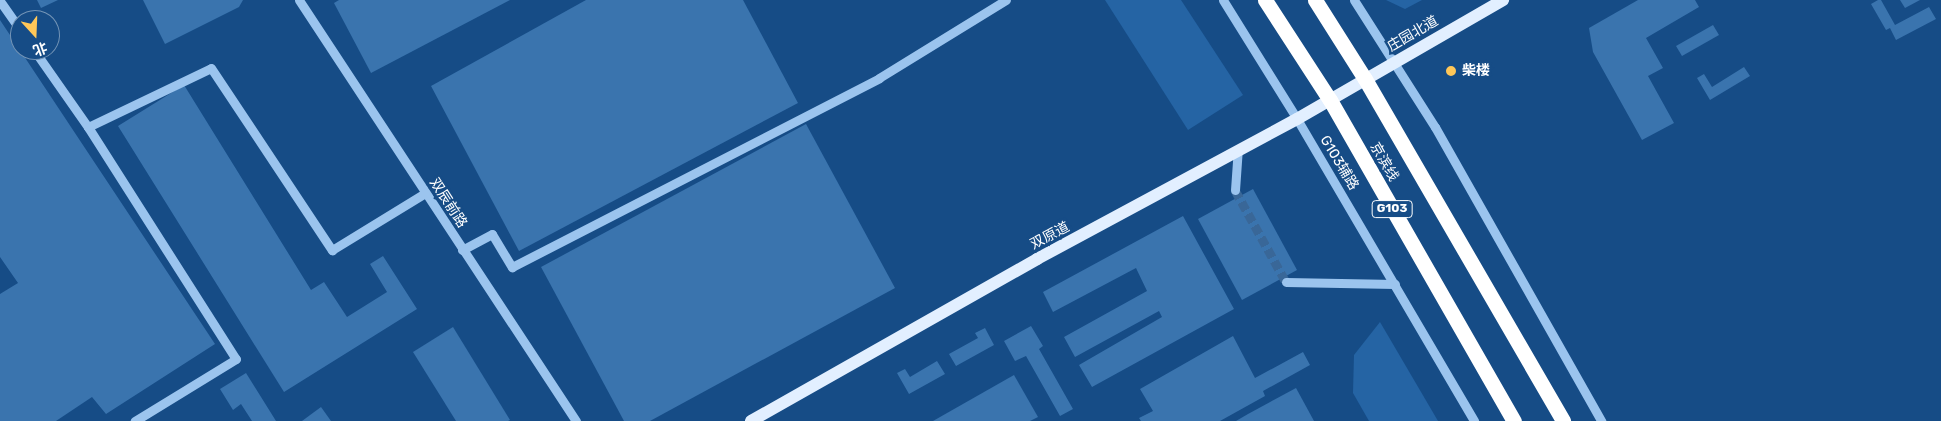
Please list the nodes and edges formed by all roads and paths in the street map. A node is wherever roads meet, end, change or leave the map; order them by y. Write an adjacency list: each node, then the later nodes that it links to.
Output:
1 (299, 0): 18 (street, 双辰前路)
2 (1006, 0): 19 (street)
3 (1223, 0): 14 (street, G103辅路)
4 (1265, 0): 13 (highway, 京滨线 / G103)
5 (1315, 0): 12 (highway, 京滨线 / G103)
6 (1354, 0): 11 (street)
7 (1503, 0): 11 (main road, 庄园北道)
8 (0, 1): 9 (street)
9 (10, 16)
10 (41, 60): 15 (street)
11 (1394, 62): 12 (main road, 庄园北道); 28 (street)
12 (1365, 79): 13 (main road, 双原道); 27 (highway, 京滨线 / G103)
13 (1330, 100): 14 (main road, 双原道); 26 (highway, 京滨线 / G103)
14 (1298, 120): 16 (main road, 双原道); 21 (street, G103辅路)
15 (88, 127): 18 (street); 22 (street)
16 (1238, 151): 17 (street); 24 (main road, 双原道)
17 (1235, 190)
18 (425, 193): 19 (street, 双辰前路)
19 (462, 250): 23 (street, 双辰前路)
20 (1286, 282): 21 (street)
21 (1395, 284): 25 (street, G103辅路)
22 (135, 421)
23 (576, 421)
24 (751, 421)
25 (1474, 421)
26 (1514, 421)
27 (1563, 421)
28 (1601, 421)

